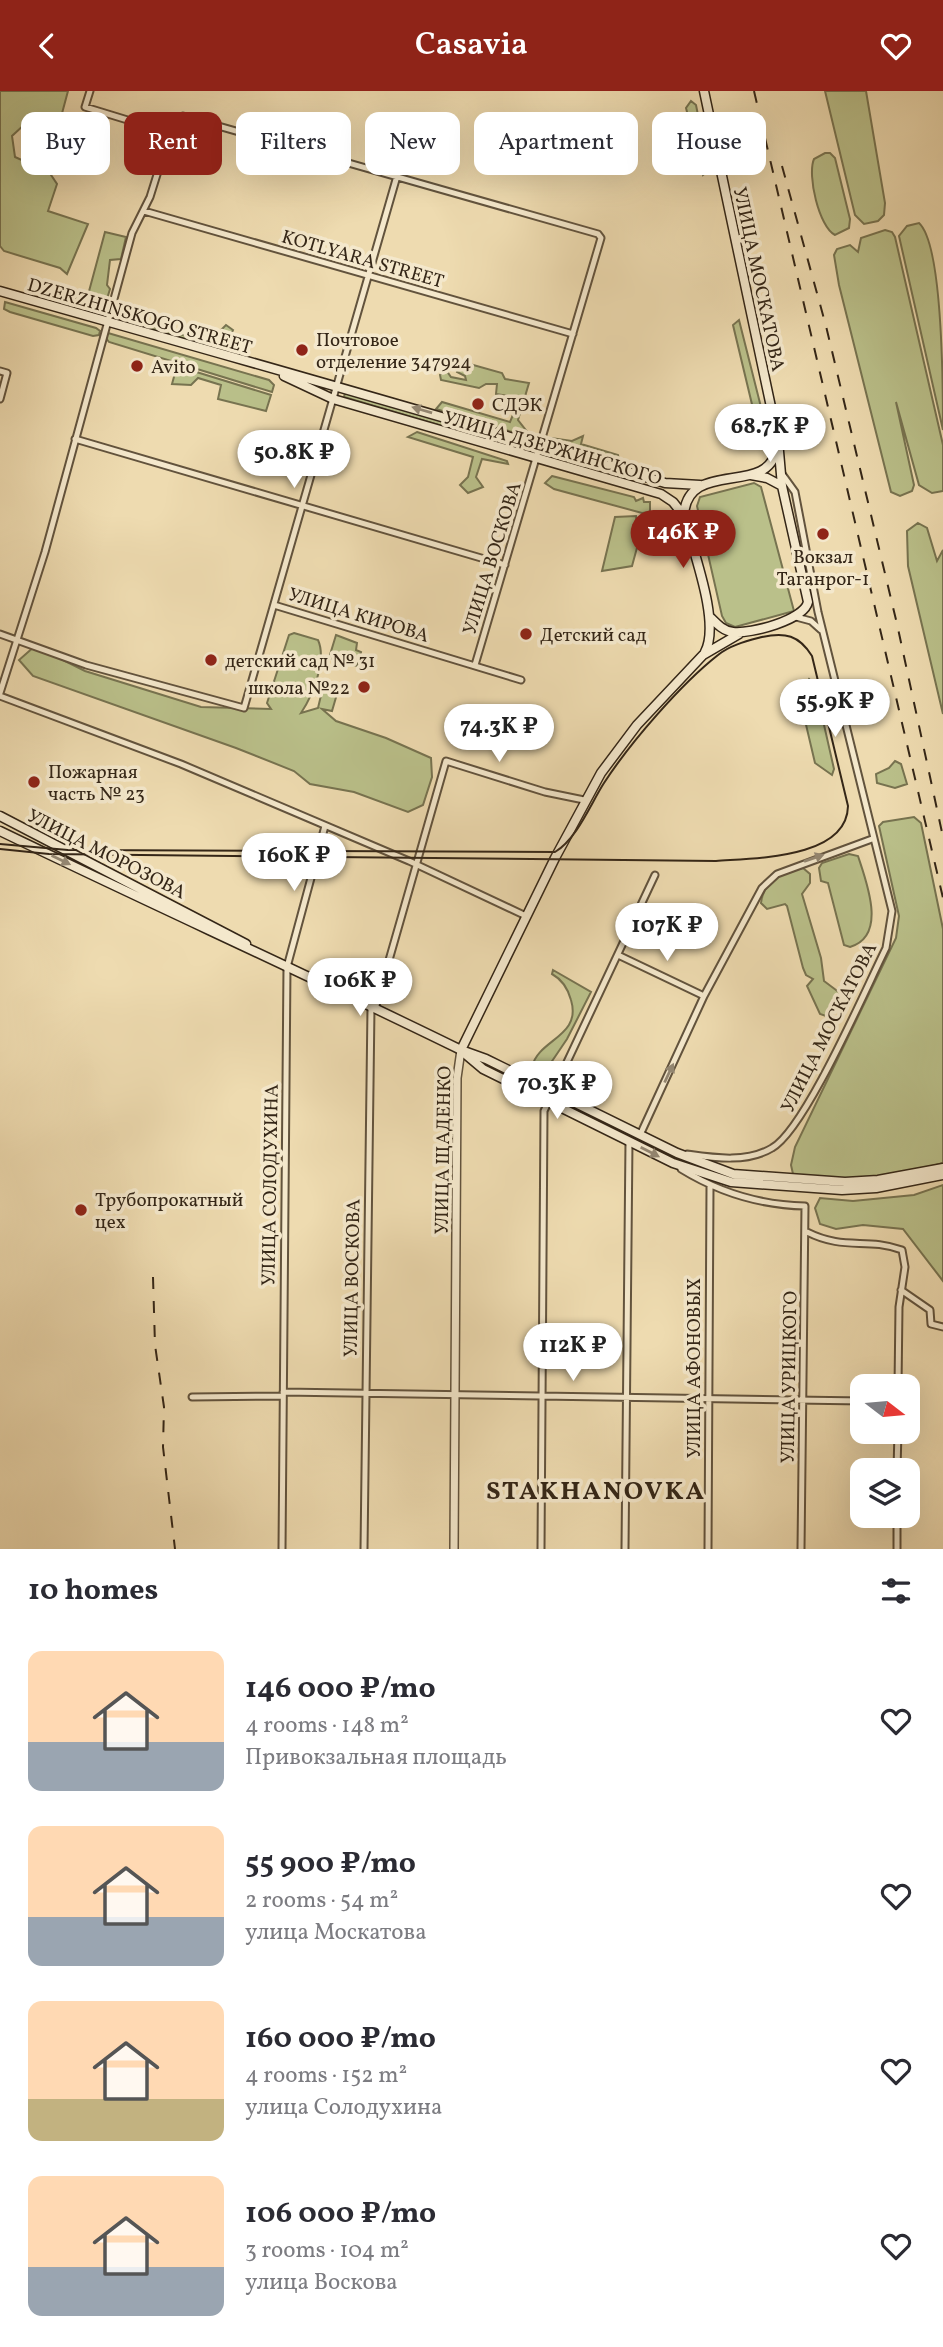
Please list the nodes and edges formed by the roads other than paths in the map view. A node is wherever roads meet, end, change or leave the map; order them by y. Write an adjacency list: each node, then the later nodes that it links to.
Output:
1 (90, 91): 3 (street)
2 (704, 91): 19 (main road, УЛИЦА МОСКАТОВА)
3 (124, 119)
4 (222, 126): 6 (street)
5 (156, 175): 7 (street)
6 (397, 176): 8 (street); 12 (street)
7 (144, 211): 8 (street, KOTLYARA STREET); 11 (street)
8 (368, 275): 12 (street, KOTLYARA STREET); 15 (street)
9 (1, 292): 10 (street); 11 (main road, DZERZHINSKOGO STREET)
10 (0, 302)
11 (106, 322): 13 (main road, DZERZHINSKOGO STREET); 18 (street)
12 (573, 334): 20 (street)
13 (272, 370): 15 (main road, УЛИЦА ДЗЕРЖИНСКОГО); 17 (main road, УЛИЦА ДЗЕРЖИНСКОГО)
14 (0, 371): 16 (street)
15 (337, 386): 17 (street); 20 (main road, УЛИЦА ДЗЕРЖИНСКОГО, one-way to 15)
16 (0, 398)
17 (333, 399): 21 (main road, УЛИЦА ДЗЕРЖИНСКОГО); 27 (street)
18 (75, 439): 27 (street); 38 (street)
19 (778, 440): 22 (main road, УЛИЦА МОСКАТОВА); 23 (main road)
20 (541, 446): 21 (street, УЛИЦА ВОСКОВА); 24 (main road, УЛИЦА ДЗЕРЖИНСКОГО)
21 (537, 459): 28 (main road, УЛИЦА ДЗЕРЖИНСКОГО); 29 (street, УЛИЦА ВОСКОВА)
22 (781, 474): 25 (main road, УЛИЦА МОСКАТОВА); 26 (street, УЛИЦА МОСКАТОВА)
23 (748, 475): 24 (main road); 25 (main road)
24 (699, 485): 28 (main road)
25 (782, 486): 26 (street); 30 (main road, УЛИЦА МОСКАТОВА)
26 (795, 492): 32 (street, УЛИЦА МОСКАТОВА)
27 (302, 506): 29 (street); 31 (street)
28 (684, 516): 33 (main road)
29 (505, 565): 40 (street, УЛИЦА ВОСКОВА)
30 (808, 602): 32 (street, УЛИЦА МОСКАТОВА); 34 (main road)
31 (274, 604): 38 (street); 40 (street, УЛИЦА КИРОВА)
32 (818, 612): 36 (street, УЛИЦА МОСКАТОВА)
33 (710, 617): 35 (main road); 39 (main road)
34 (796, 617): 35 (main road); 36 (street)
35 (745, 632): 39 (main road, УЛИЦА ЩАДЕНКО)
36 (824, 632): 47 (street, УЛИЦА МОСКАТОВА)
37 (0, 634): 38 (street)
38 (19, 640): 42 (street)
39 (703, 655): 43 (main road, УЛИЦА ЩАДЕНКО)
40 (475, 665): 41 (street, УЛИЦА КИРОВА)
41 (521, 680)
42 (0, 694): 45 (street)
43 (584, 800): 48 (street, УЛИЦА ВОСКОВА); 50 (main road, УЛИЦА ЩАДЕНКО)
44 (0, 816): 52 (main road, УЛИЦА МОРОЗОВА)
45 (324, 827): 48 (street); 53 (street, УЛИЦА СОЛОДУХИНА)
46 (0, 831): 52 (main road, УЛИЦА МОРОЗОВА, one-way to 52)
47 (872, 839): 54 (street, one-way to 47); 61 (street, УЛИЦА МОСКАТОВА)
48 (415, 865): 50 (street); 55 (street, УЛИЦА ВОСКОВА)
49 (655, 875): 51 (street)
50 (526, 916): 56 (main road, УЛИЦА ЩАДЕНКО)
51 (618, 955): 54 (street); 57 (street)
52 (273, 960): 53 (main road, УЛИЦА МОРОЗОВА)
53 (287, 967): 55 (main road, УЛИЦА МОРОЗОВА); 71 (street, УЛИЦА СОЛОДУХИНА)
54 (704, 996): 59 (street, one-way to 54)
55 (373, 1008): 56 (main road, УЛИЦА МОРОЗОВА); 72 (street, УЛИЦА ВОСКОВА)
56 (460, 1051): 57 (main road, УЛИЦА МОРОЗОВА); 58 (main road, УЛИЦА МОРОЗОВА); 73 (street, УЛИЦА ЩАДЕНКО)
57 (553, 1091): 58 (street); 59 (main road, УЛИЦА МОРОЗОВА)
58 (548, 1101): 60 (main road, УЛИЦА МОРОЗОВА); 74 (street)
59 (640, 1135): 61 (main road, УЛИЦА МОРОЗОВА)
60 (629, 1141): 62 (main road, УЛИЦА МОРОЗОВА, one-way to 62); 76 (street)
61 (677, 1153): 63 (main road, УЛИЦА МОРОЗОВА)
62 (673, 1163): 64 (main road); 65 (street, УЛИЦА МОРОЗОВА)
63 (943, 1168)
64 (943, 1175)
65 (710, 1187): 66 (street, УЛИЦА МОРОЗОВА); 77 (street, УЛИЦА АФОНОВЫХ)
66 (805, 1206): 67 (street, УЛИЦА УРИЦКОГО)
67 (807, 1232): 68 (street); 78 (street, УЛИЦА УРИЦКОГО)
68 (901, 1290): 69 (street); 70 (street)
69 (943, 1327)
70 (898, 1374)
71 (283, 1394): 72 (street); 75 (street); 81 (street, УЛИЦА СОЛОДУХИНА)
72 (366, 1394): 73 (street); 82 (street, УЛИЦА ВОСКОВА)
73 (455, 1395): 74 (street); 83 (street, УЛИЦА ЩАДЕНКО)
74 (542, 1396): 76 (street); 84 (street)
75 (192, 1397)
76 (625, 1397): 77 (street); 85 (street)
77 (709, 1398): 78 (street); 86 (street, УЛИЦА АФОНОВЫХ)
78 (802, 1400): 79 (street); 87 (street, УЛИЦА УРИЦКОГО)
79 (850, 1401)
80 (897, 1528): 88 (street)
81 (282, 1549)
82 (364, 1549)
83 (454, 1549)
84 (541, 1549)
85 (625, 1549)
86 (709, 1549)
87 (801, 1549)
88 (897, 1549)

